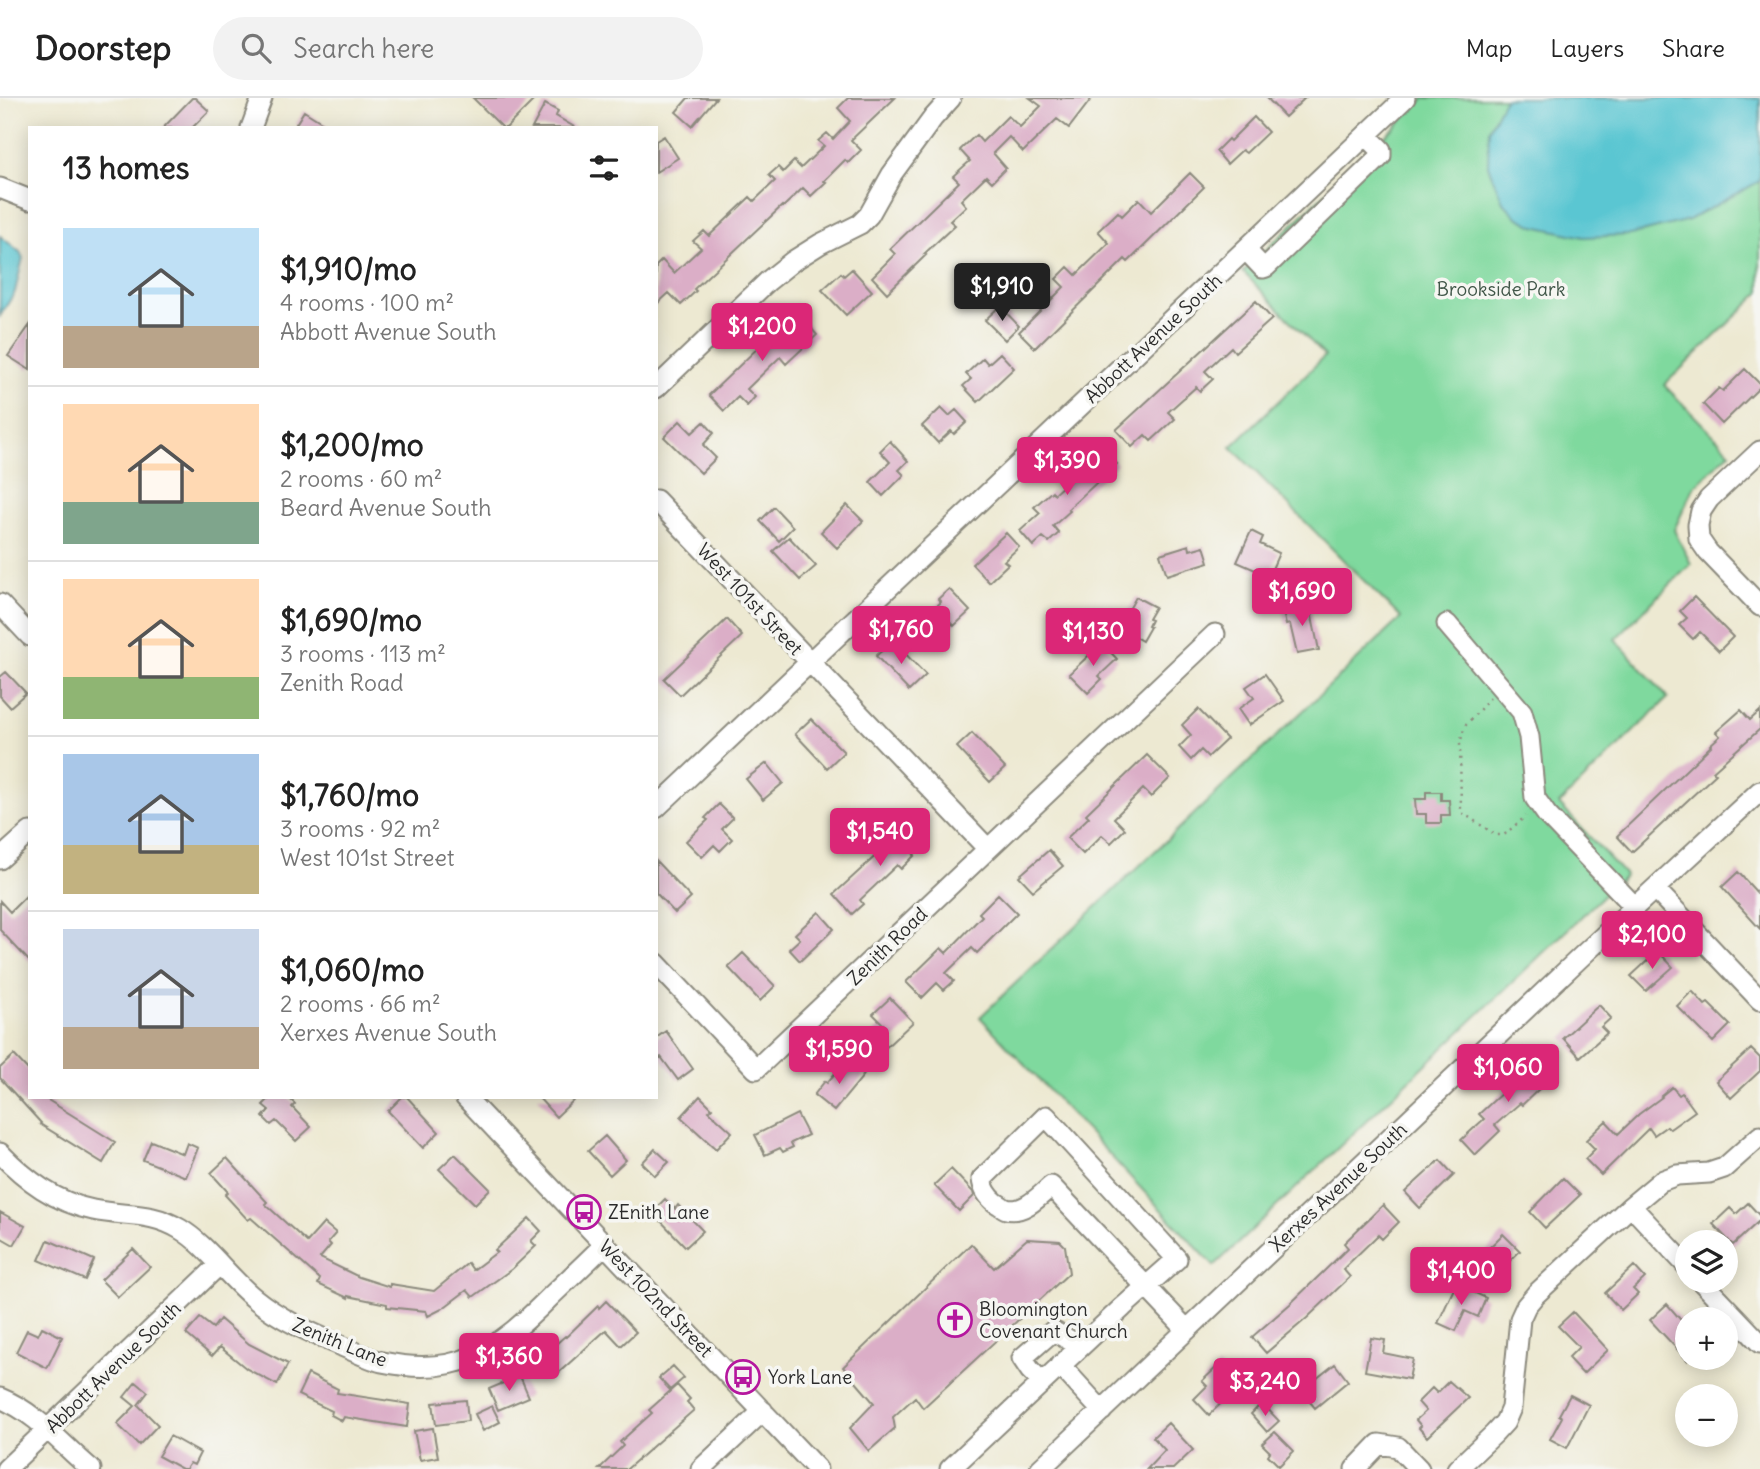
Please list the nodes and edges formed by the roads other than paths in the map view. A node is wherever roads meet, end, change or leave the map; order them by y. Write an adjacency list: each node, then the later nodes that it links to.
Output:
1 (262, 98): 4 (street)
2 (951, 98): 7 (street)
3 (1405, 98): 15 (street, Abbott Avenue South)
4 (252, 126)
5 (0, 188): 6 (street)
6 (28, 199)
7 (658, 386)
8 (1760, 451): 11 (street)
9 (658, 502): 15 (street, West 101st Street)
10 (0, 604): 13 (street)
11 (1760, 606)
12 (1447, 624): 22 (street)
13 (28, 634)
14 (1215, 634): 19 (street, Zenith Road)
15 (809, 662): 17 (street, Abbott Avenue South); 19 (street, West 101st Street)
16 (1760, 791): 21 (street, Xerxes Avenue South)
17 (658, 805)
18 (28, 834): 20 (street)
19 (988, 849): 23 (street, Zenith Road)
20 (0, 859)
21 (1655, 889): 22 (street, Xerxes Avenue South); 24 (street)
22 (1635, 907): 34 (street, Xerxes Avenue South)
23 (658, 965)
24 (1760, 1000)
25 (467, 1099): 29 (street, West 102nd Street)
26 (1760, 1136): 28 (street)
27 (0, 1153): 31 (street, Zenith Lane)
28 (1631, 1206): 30 (street); 51 (street)
29 (605, 1244): 31 (street, Zenith Lane); 40 (street, West 102nd Street)
30 (1675, 1253)
31 (219, 1265): 42 (street, Abbott Avenue South)
32 (1146, 1287): 32 (street); 34 (street); 36 (street)
33 (1712, 1293): 35 (street)
34 (1187, 1330): 41 (street, Xerxes Avenue South)
35 (1760, 1343)
36 (1080, 1346): 37 (street); 38 (street)
37 (1060, 1365): 38 (street); 41 (street)
38 (1042, 1382): 47 (street)
39 (0, 1398): 42 (street)
40 (763, 1411): 45 (street); 46 (street, West 102nd Street)
41 (1102, 1411): 48 (street, Xerxes Avenue South)
42 (48, 1428): 43 (street, Abbott Avenue South); 44 (street)
43 (6, 1469)
44 (91, 1469)
45 (701, 1469)
46 (817, 1469)
47 (950, 1469)
48 (1041, 1469)
49 (1355, 1469): 50 (street)
50 (1419, 1469)
51 (1457, 1469)

